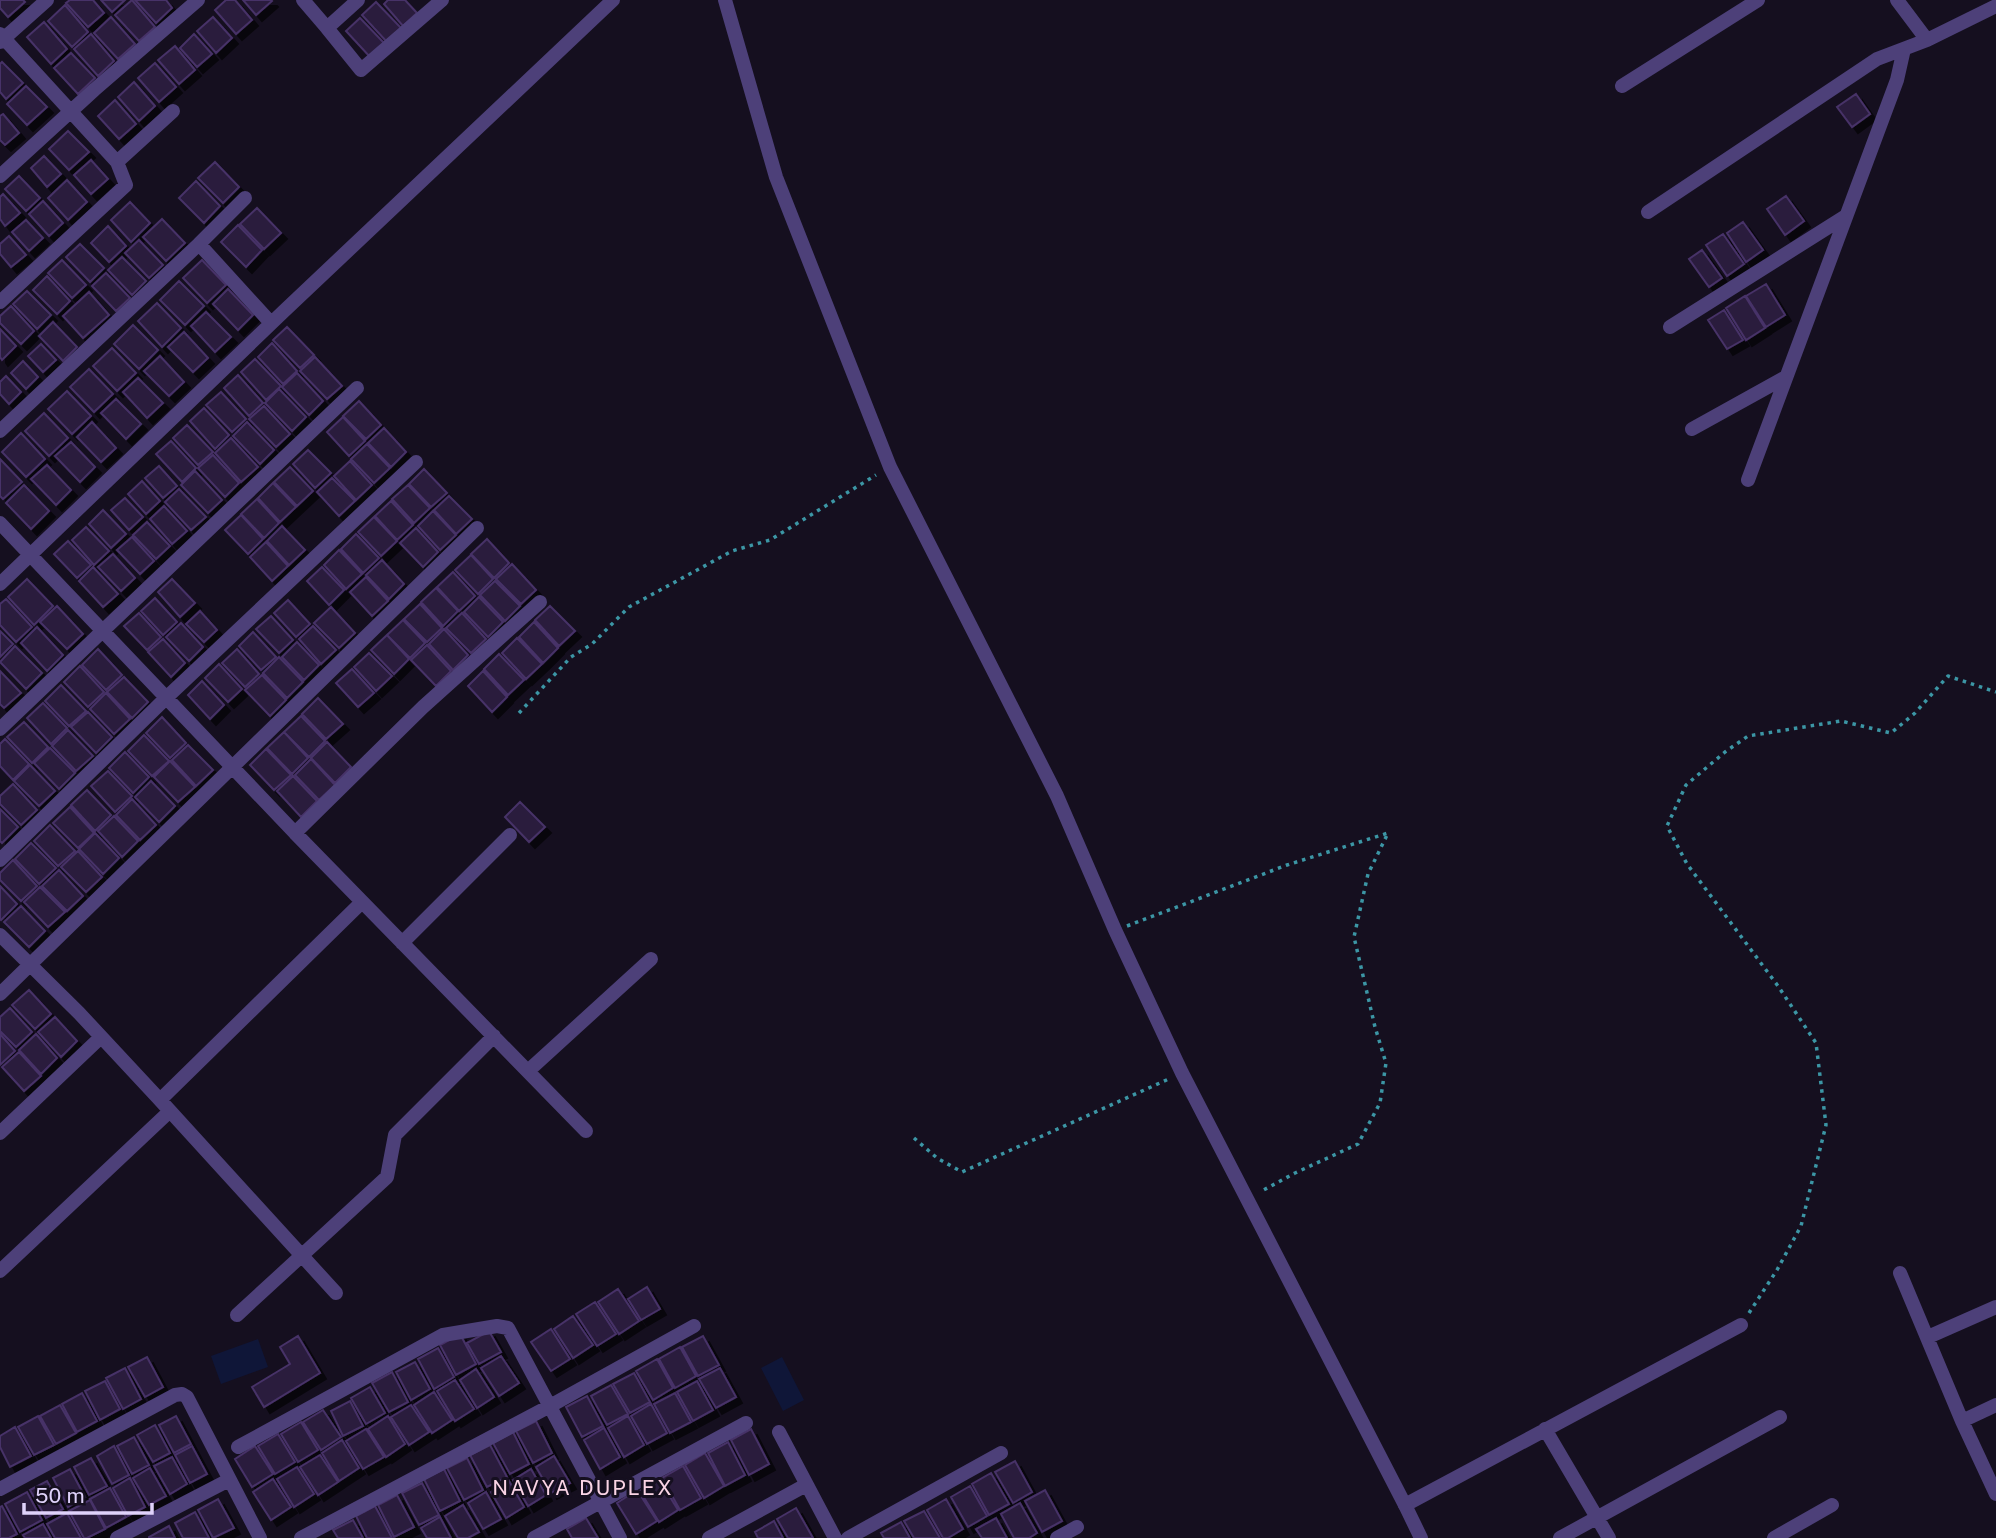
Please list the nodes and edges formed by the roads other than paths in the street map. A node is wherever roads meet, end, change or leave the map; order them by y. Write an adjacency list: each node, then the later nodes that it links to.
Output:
1 (47, 0): 12 (street)
2 (198, 0): 16 (street)
3 (303, 0): 11 (street)
4 (358, 0): 11 (street)
5 (442, 0): 11 (street)
6 (613, 0): 25 (street)
7 (725, 0): 80 (street)
8 (1758, 0): 15 (street)
9 (1897, 0): 13 (street)
10 (1996, 6): 13 (street)
11 (327, 27)
12 (1, 38): 16 (street)
13 (1927, 40): 14 (street)
14 (1903, 49): 21 (street); 22 (street)
15 (1622, 86)
16 (70, 111): 18 (street); 19 (street)
17 (173, 111): 18 (street)
18 (117, 162): 24 (street)
19 (0, 176)
20 (245, 198): 23 (street)
21 (1648, 212)
22 (1846, 216): 26 (street); 27 (street)
23 (199, 244): 25 (street); 30 (street)
24 (0, 302)
25 (271, 323): 35 (street)
26 (1670, 327)
27 (1784, 378): 29 (street); 32 (street)
28 (357, 388): 38 (street)
29 (1692, 429)
30 (0, 431)
31 (416, 462): 39 (street)
32 (1748, 480)
33 (0, 523): 35 (street)
34 (477, 528): 41 (street)
35 (30, 555): 36 (street); 38 (street)
36 (0, 584)
37 (540, 602): 42 (street)
38 (103, 632): 39 (street); 40 (street)
39 (166, 698): 41 (street); 44 (street)
40 (0, 729)
41 (231, 768): 42 (street); 49 (street)
42 (295, 833): 45 (street)
43 (510, 835): 47 (street)
44 (0, 860)
45 (362, 901): 47 (street); 54 (street)
46 (0, 935): 49 (street)
47 (402, 943): 51 (street)
48 (651, 959): 53 (street)
49 (31, 965): 50 (street); 52 (street)
50 (0, 994)
51 (494, 1036): 53 (street); 57 (street)
52 (101, 1037): 54 (street); 56 (street)
53 (528, 1071): 55 (street)
54 (165, 1105): 57 (street); 58 (street)
55 (586, 1131)
56 (0, 1133)
57 (302, 1256): 60 (street); 62 (street)
58 (0, 1271)
59 (1900, 1273): 65 (street)
60 (336, 1293)
61 (1996, 1307): 65 (street)
62 (237, 1315)
63 (1741, 1325): 71 (street)
64 (694, 1326): 67 (street)
65 (1928, 1338): 69 (street)
66 (1996, 1405): 69 (street)
67 (550, 1406): 73 (street); 79 (street); 86 (street)
68 (1780, 1417): 82 (street)
69 (1962, 1421): 78 (street)
70 (746, 1423): 79 (street)
71 (1545, 1429): 80 (street); 82 (street)
72 (779, 1433): 76 (street)
73 (238, 1447)
74 (1001, 1453): 91 (street)
75 (229, 1480): 77 (street); 84 (street); 85 (street)
76 (806, 1485): 89 (street); 90 (street)
77 (0, 1489)
78 (1996, 1494)
79 (602, 1503): 87 (street); 88 (street)
80 (1405, 1505): 93 (street)
81 (1832, 1505): 96 (street)
82 (1597, 1518): 94 (street); 95 (street)
83 (1077, 1527): 92 (street)
84 (117, 1538)
85 (260, 1538)
86 (301, 1538)
87 (534, 1538)
88 (620, 1538)
89 (709, 1538)
90 (835, 1538)
91 (848, 1538)
92 (1057, 1538)
93 (1421, 1538)
94 (1560, 1538)
95 (1609, 1538)
96 (1774, 1538)

